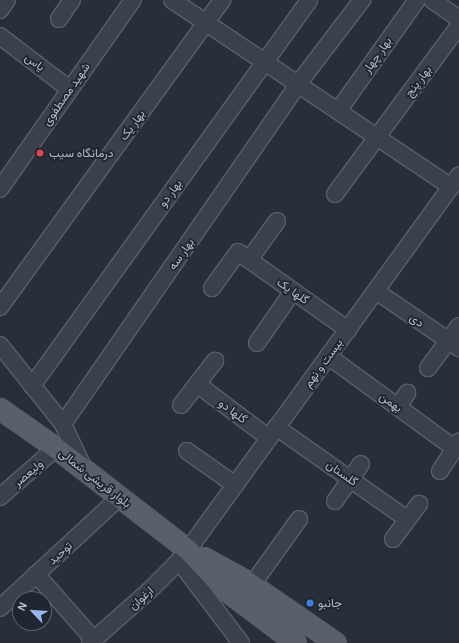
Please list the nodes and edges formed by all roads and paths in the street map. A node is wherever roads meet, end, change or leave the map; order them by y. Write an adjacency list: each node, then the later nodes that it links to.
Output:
1 (7, 0): 10 (street)
2 (72, 0): 11 (street)
3 (133, 0): 18 (street, شهید مصطفوی)
4 (172, 0): 13 (street)
5 (222, 0): 13 (street, بهار یک)
6 (309, 0): 16 (street, بهار دو)
7 (362, 0): 17 (street, بهار سه)
8 (417, 0): 19 (street, بهار چهار)
9 (432, 0): 12 (street)
10 (0, 10)
11 (59, 18)
12 (459, 19)
13 (206, 22): 16 (street); 29 (street, بهار یک)
14 (459, 26): 20 (street, بهار پنج)
15 (0, 36): 18 (street, یاس)
16 (264, 61): 17 (street); 39 (street, بهار دو)
17 (298, 84): 19 (street); 44 (street, بهار سه)
18 (69, 89): 22 (street, شهید مصطفوی)
19 (338, 111): 20 (street)
20 (377, 137): 21 (street); 23 (street, بهار پنج)
21 (455, 182): 28 (street, بیست و نهم)
22 (0, 189)
23 (335, 194)
24 (277, 221): 25 (street)
25 (244, 256): 26 (street); 27 (street, گلها یک)
26 (212, 288)
27 (293, 291): 31 (street, گلها یک); 32 (street)
28 (376, 291): 31 (street, بیست و نهم); 34 (street, دی)
29 (0, 307)
30 (459, 326): 34 (street)
31 (348, 330): 35 (street, بیست و نهم)
32 (257, 343)
33 (0, 345): 39 (street)
34 (454, 345): 37 (street)
35 (328, 356): 42 (street, بهمن); 45 (street, بیست و نهم)
36 (216, 361): 38 (street)
37 (428, 368)
38 (197, 384): 41 (street); 45 (street, گلها دو)
39 (32, 386): 44 (street)
40 (407, 393): 42 (street)
41 (181, 405)
42 (398, 407): 46 (street, بهمن)
43 (0, 409): 47 (main road, بلوار قریشی شمالی)
44 (63, 424): 50 (street)
45 (273, 432): 52 (street, گلستان); 53 (street, بیست و نهم)
46 (456, 445): 51 (street)
47 (56, 448): 50 (main road, بلوار قریشی شمالی); 54 (street, ولیعصر)
48 (186, 451): 53 (street)
49 (361, 464): 52 (street)
50 (84, 469): 55 (main road, بلوار قریشی شمالی)
51 (440, 471)
52 (351, 479): 56 (street); 59 (street, گلستان)
53 (235, 485): 61 (street, بیست و نهم)
54 (0, 497)
55 (120, 497): 61 (main road, بلوار قریشی شمالی); 62 (street, توحید)
56 (335, 501)
57 (419, 504): 59 (street)
58 (298, 519): 63 (street)
59 (408, 519): 60 (street)
60 (394, 538)
61 (183, 555): 63 (main road, بلوار قریشی شمالی); 64 (main road, بلوار قریشی شمالی); 66 (street); 67 (street, ارغوان)
62 (36, 574): 65 (street, توحید); 67 (street)
63 (249, 583): 64 (main road); 70 (main road, بلوار قریشی شمالی)
64 (235, 598): 66 (street); 69 (main road, بلوار قریشی شمالی)
65 (0, 608)
66 (221, 617): 68 (street)
67 (92, 642)
68 (241, 643)
69 (296, 643)
70 (336, 643)

